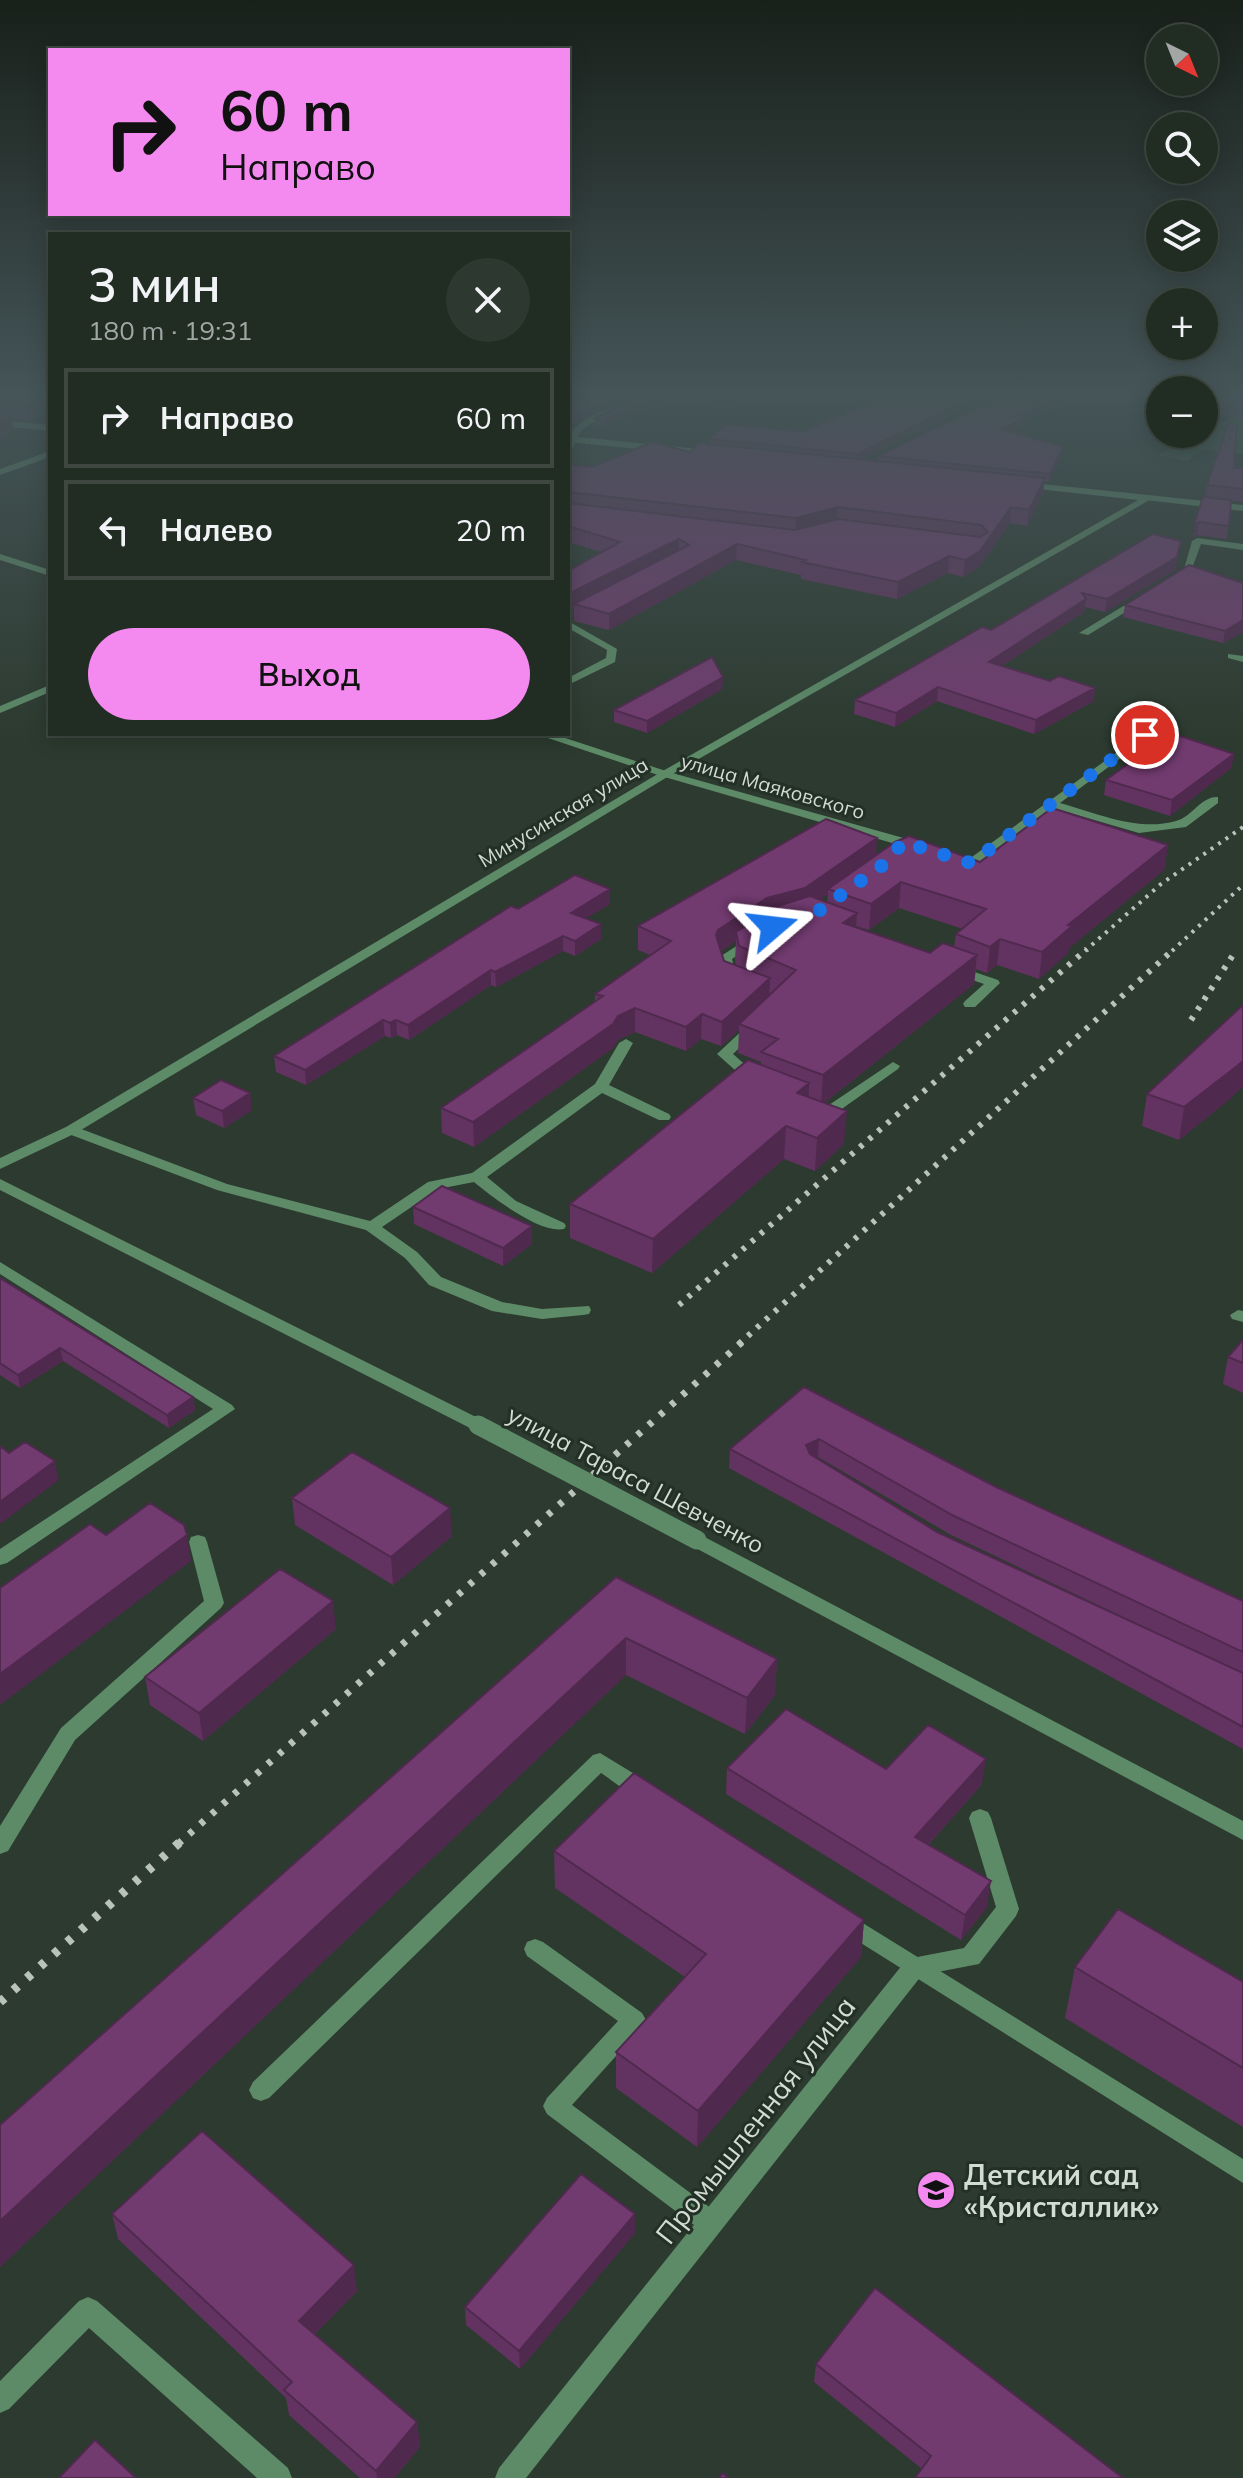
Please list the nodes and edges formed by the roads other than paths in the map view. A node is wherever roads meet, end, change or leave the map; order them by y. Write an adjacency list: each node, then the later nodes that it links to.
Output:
1 (1124, 512): 18 (street, Минусинская улица)
2 (1243, 547): 4 (street)
3 (0, 557): 5 (street)
4 (1186, 571): 6 (street); 7 (street)
5 (48, 572)
6 (1200, 575)
7 (1173, 579)
8 (1148, 594): 12 (street)
9 (582, 611): 10 (street)
10 (570, 620)
11 (570, 622): 13 (street)
12 (1084, 633)
13 (570, 681)
14 (48, 689): 15 (street)
15 (0, 710)
16 (1145, 735): 20 (street)
17 (548, 736): 18 (street, улица Маяковского)
18 (665, 774): 21 (street, улица Маяковского); 34 (street, Минусинская улица)
19 (1214, 800): 20 (street)
20 (1051, 804): 22 (street)
21 (904, 847)
22 (948, 856)
23 (761, 935): 25 (street)
24 (937, 962): 26 (street)
25 (743, 985)
26 (970, 1004)
27 (765, 1018): 31 (street)
28 (626, 1043): 30 (street)
29 (893, 1066): 32 (street)
30 (601, 1087): 33 (street); 36 (street)
31 (757, 1088)
32 (797, 1104)
33 (664, 1117)
34 (71, 1130): 35 (street, Минусинская улица); 39 (street)
35 (0, 1164)
36 (477, 1177): 38 (street); 39 (street)
37 (0, 1184): 46 (street, улица Тараса Шевченко, bridge)
38 (558, 1226)
39 (372, 1227): 41 (street)
40 (0, 1267): 43 (street)
41 (583, 1310)
42 (198, 1542): 47 (street)
43 (0, 1558)
44 (665, 1804): 51 (street)
45 (980, 1818): 50 (street)
46 (1243, 1831)
47 (0, 1845)
48 (823, 1906): 50 (street)
49 (535, 1949): 53 (street)
50 (915, 1966): 52 (street); 53 (street, Промышленная улица)
51 (261, 2090)
52 (1243, 2172)
53 (711, 2223): 56 (street, Промышленная улица)
54 (0, 2400): 55 (street)
55 (278, 2478)
56 (509, 2478)

